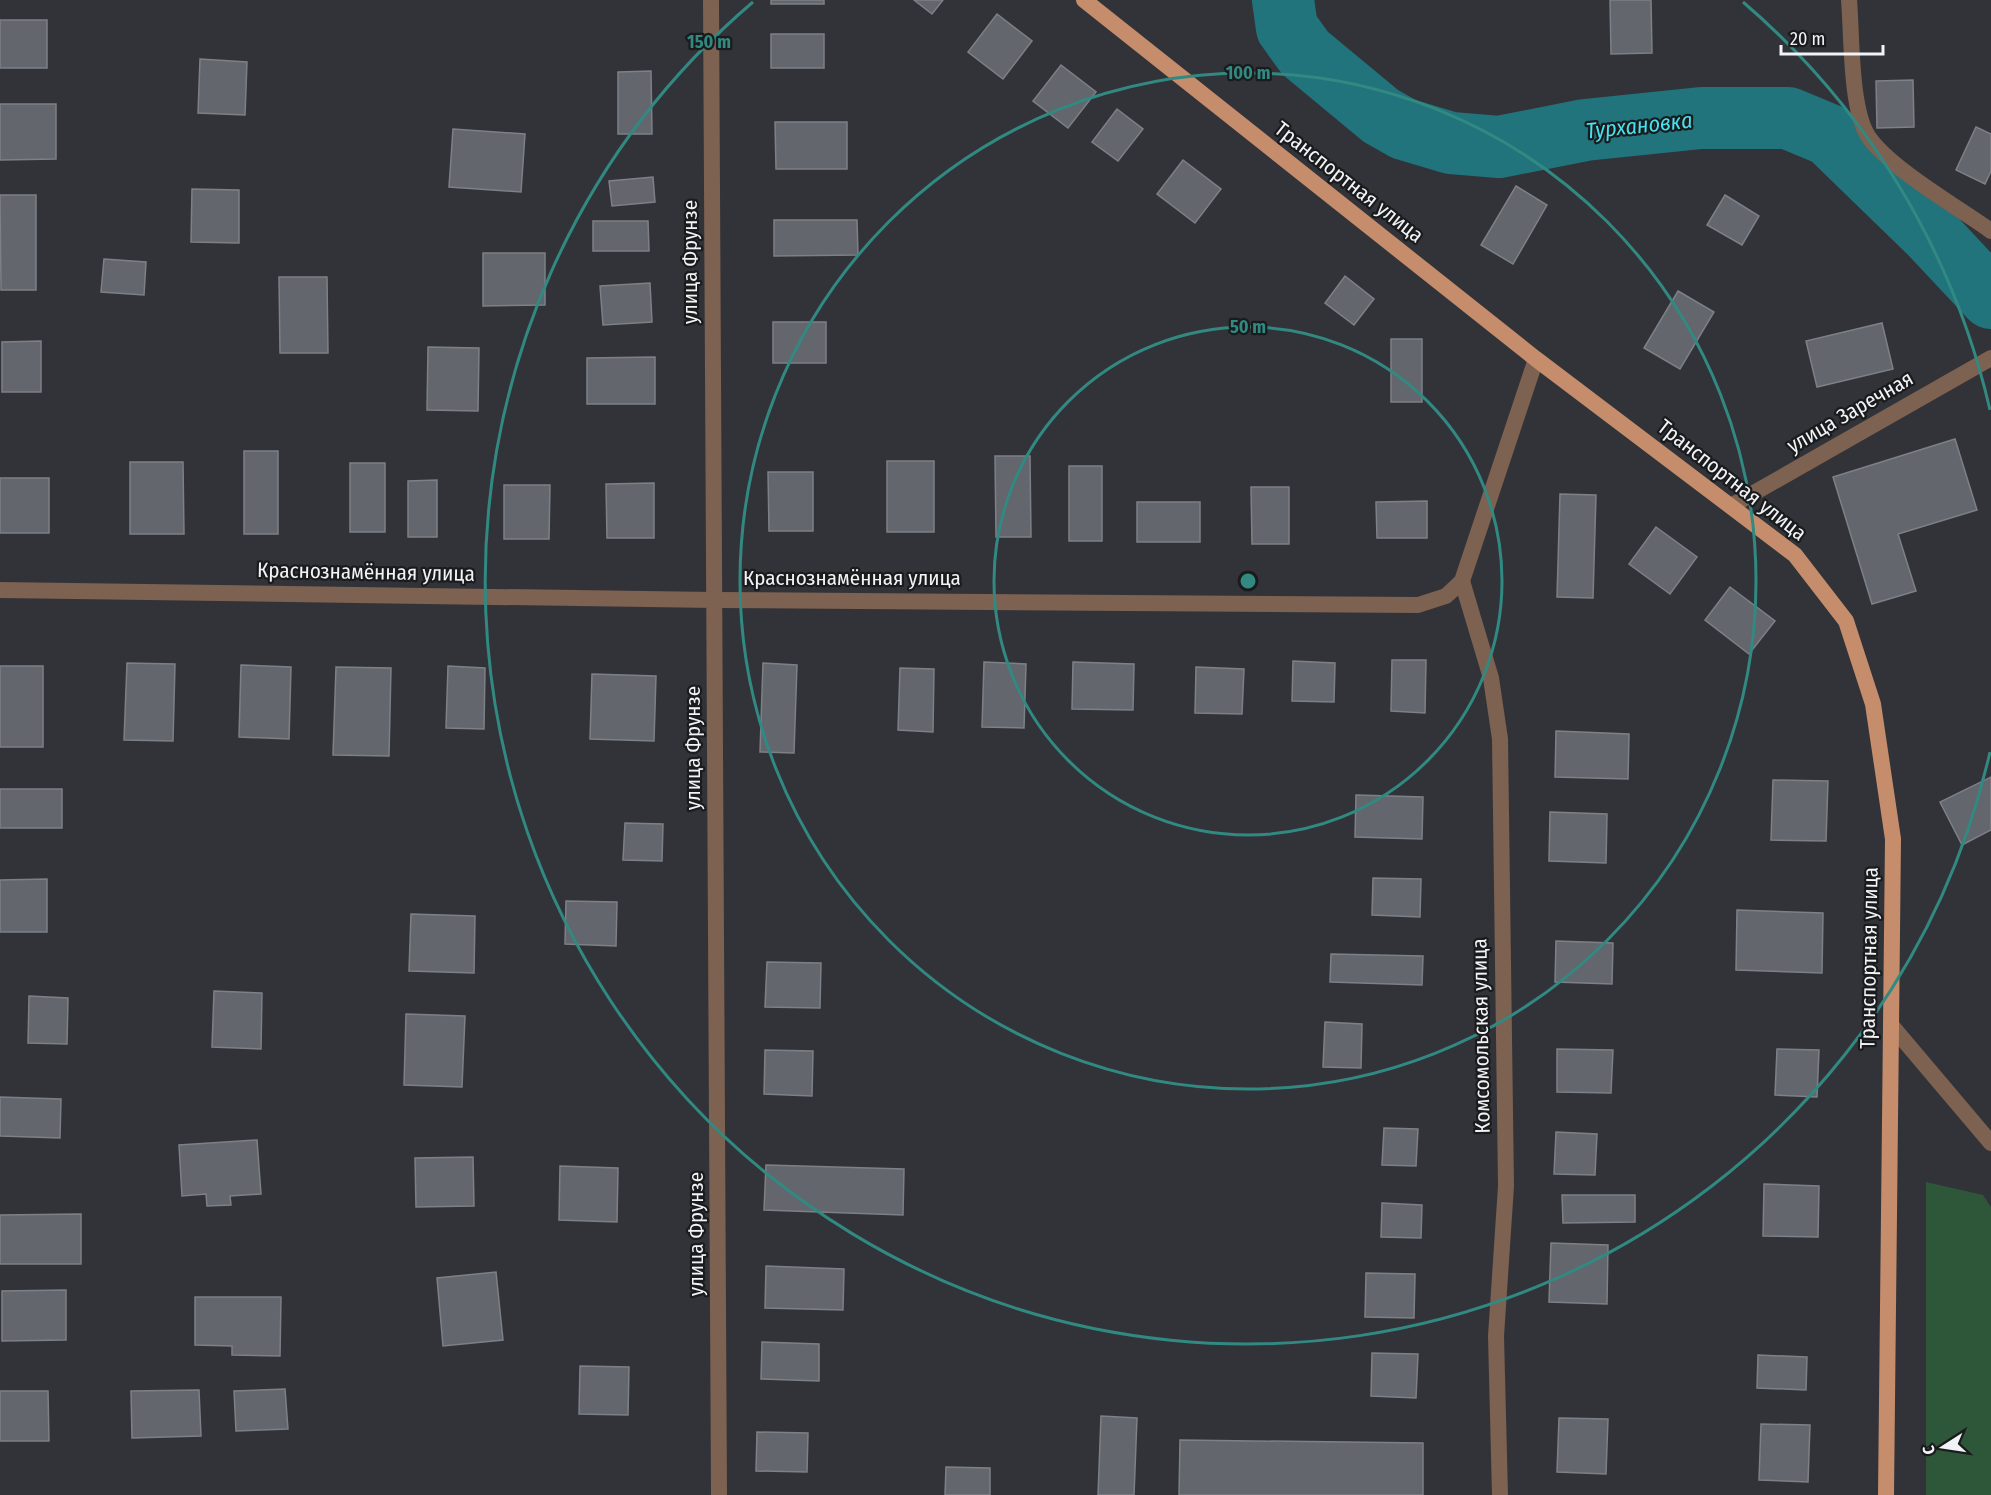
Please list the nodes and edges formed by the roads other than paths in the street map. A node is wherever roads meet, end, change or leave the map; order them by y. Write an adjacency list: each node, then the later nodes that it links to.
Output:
1 (711, 0): 10 (street, улица Фрунзе)
2 (1084, 0): 6 (main road, Транспортная улица)
3 (1849, 0): 4 (street)
4 (1991, 231)
5 (1991, 358): 7 (street, улица Заречная)
6 (1536, 359): 7 (main road, Транспортная улица); 8 (street)
7 (1731, 506): 11 (main road, Транспортная улица)
8 (1462, 581): 10 (street, Краснознамённая улица); 14 (street, Комсомольская улица)
9 (0, 590): 10 (street, Краснознамённая улица)
10 (715, 600): 13 (street, улица Фрунзе)
11 (1891, 1025): 12 (street); 15 (main road, Транспортная улица)
12 (1991, 1143)
13 (719, 1495)
14 (1500, 1495)
15 (1886, 1495)

